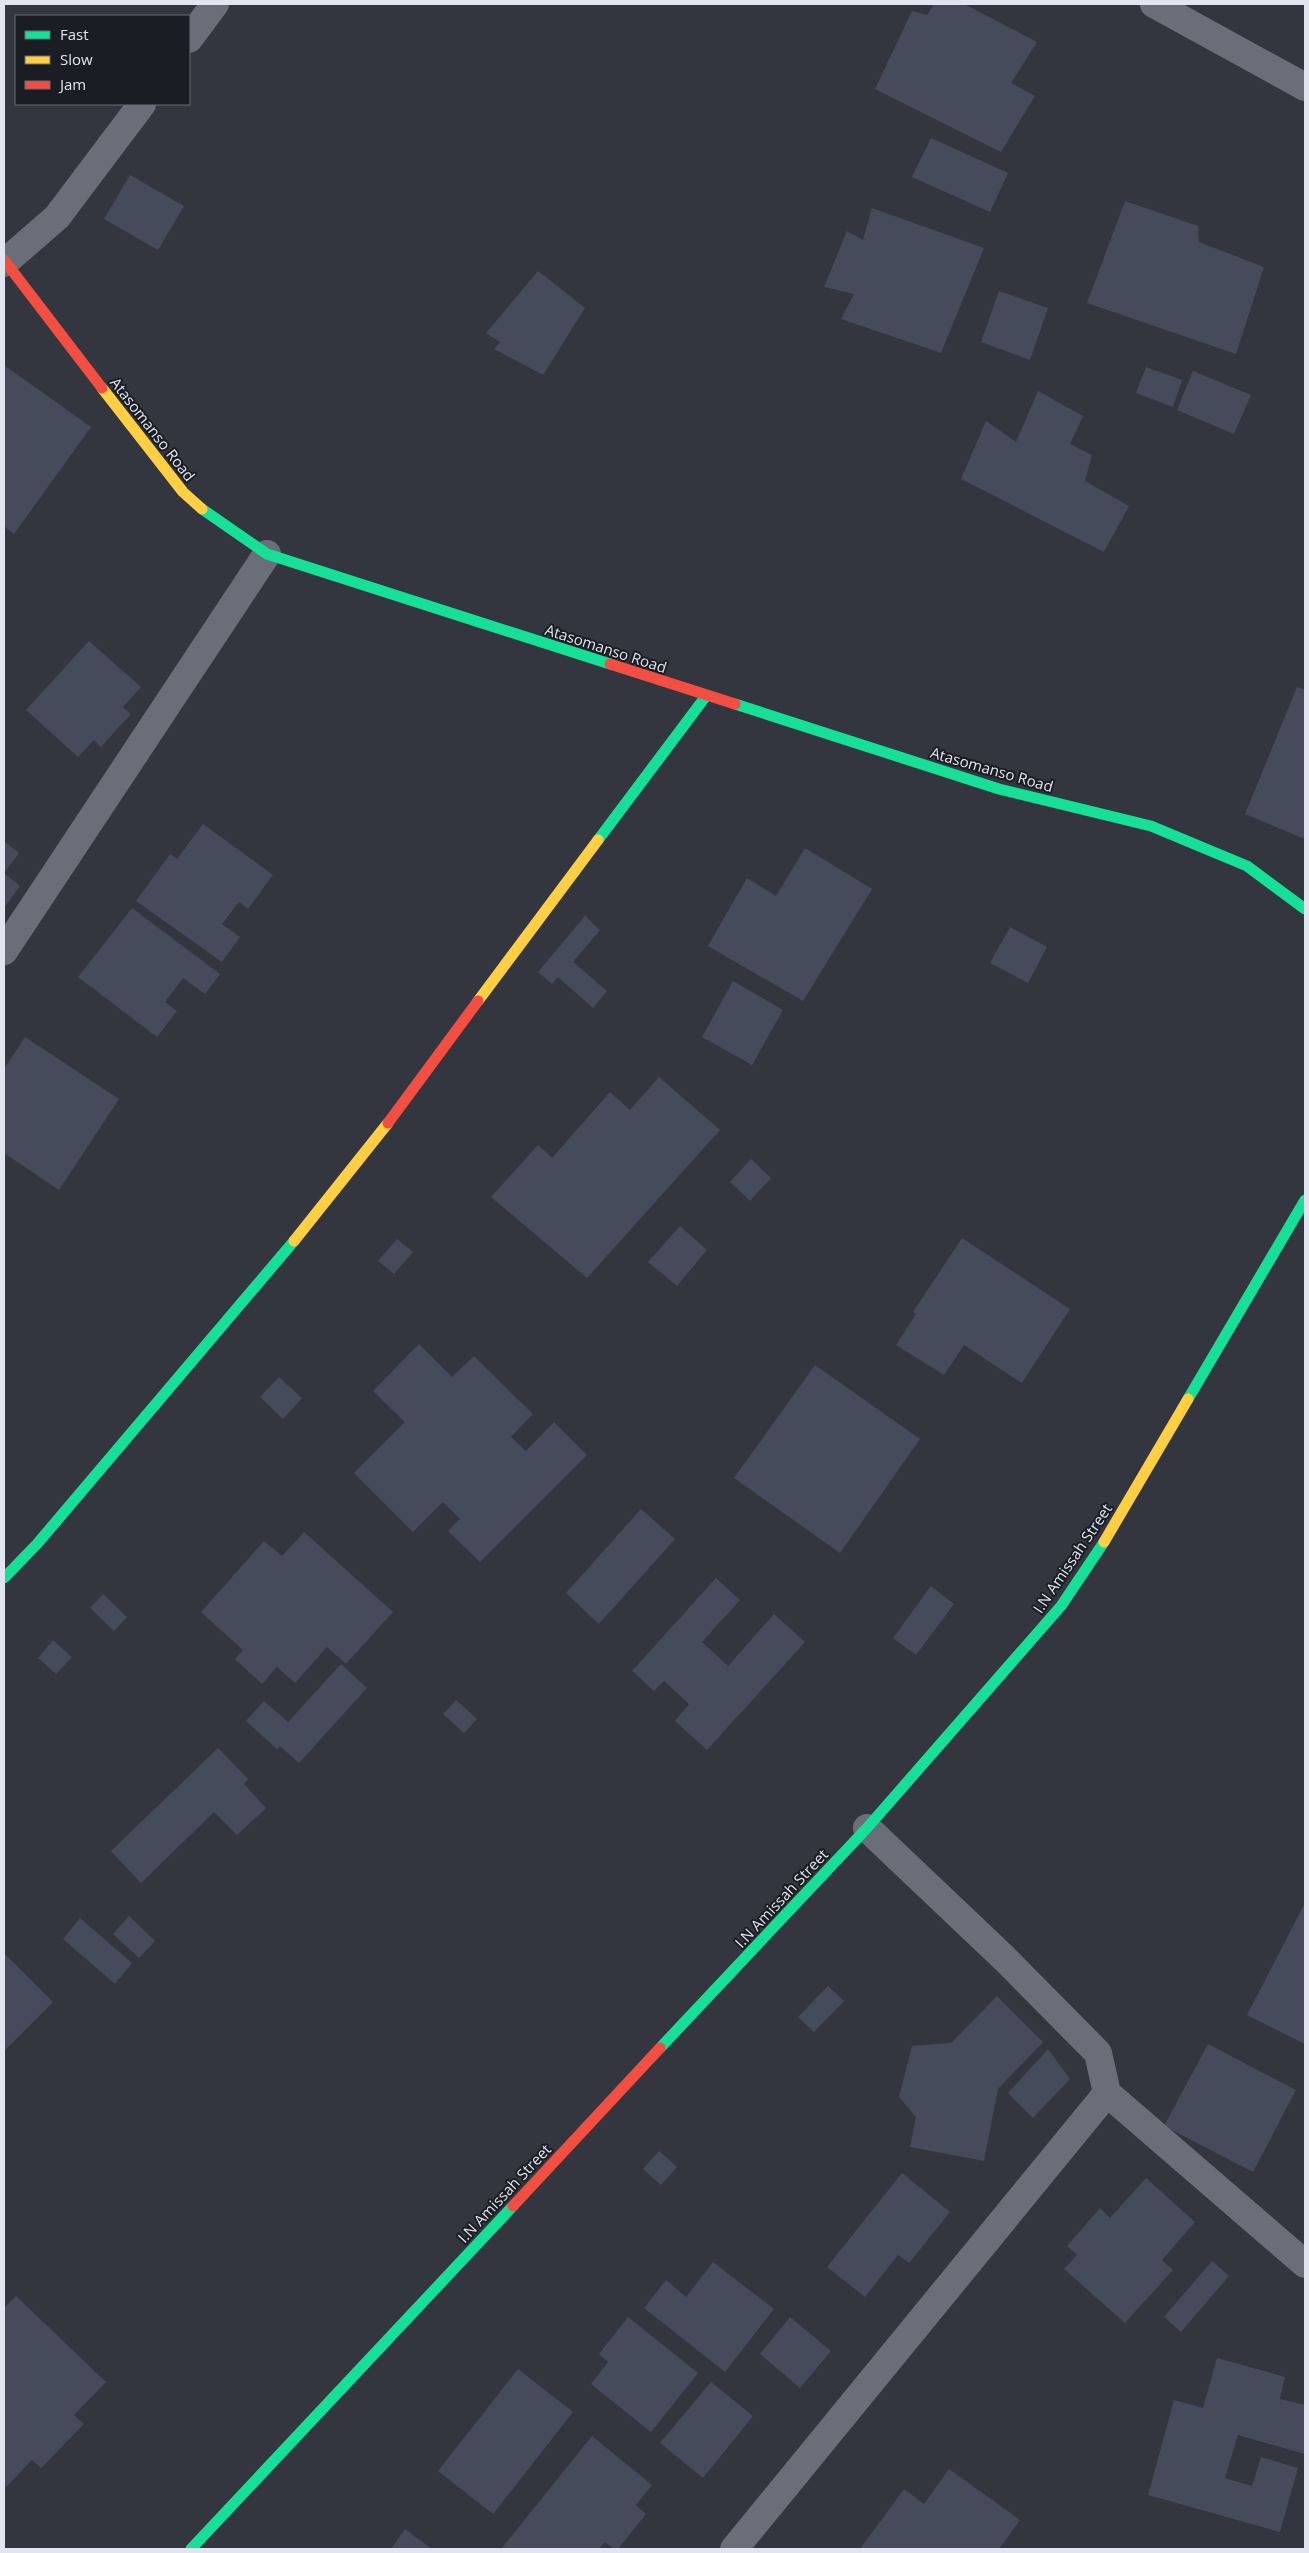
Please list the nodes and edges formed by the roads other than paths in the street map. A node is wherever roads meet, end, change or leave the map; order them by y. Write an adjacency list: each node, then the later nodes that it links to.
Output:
1 (215, 4): 3 (street)
2 (1154, 4): 4 (street)
3 (190, 38)
4 (1305, 87)
5 (141, 105): 6 (street)
6 (4, 262): 7 (street, Atasomanso Road)
7 (267, 554): 8 (street, Atasomanso Road); 10 (street)
8 (706, 696): 9 (street, Atasomanso Road); 12 (street)
9 (1305, 909)
10 (4, 951)
11 (1305, 1200): 13 (street, I.N Amissah Street)
12 (4, 1578)
13 (867, 1828): 14 (street); 16 (street, I.N Amissah Street)
14 (1107, 2093): 15 (street); 17 (street)
15 (1305, 2264)
16 (191, 2549)
17 (734, 2549)

